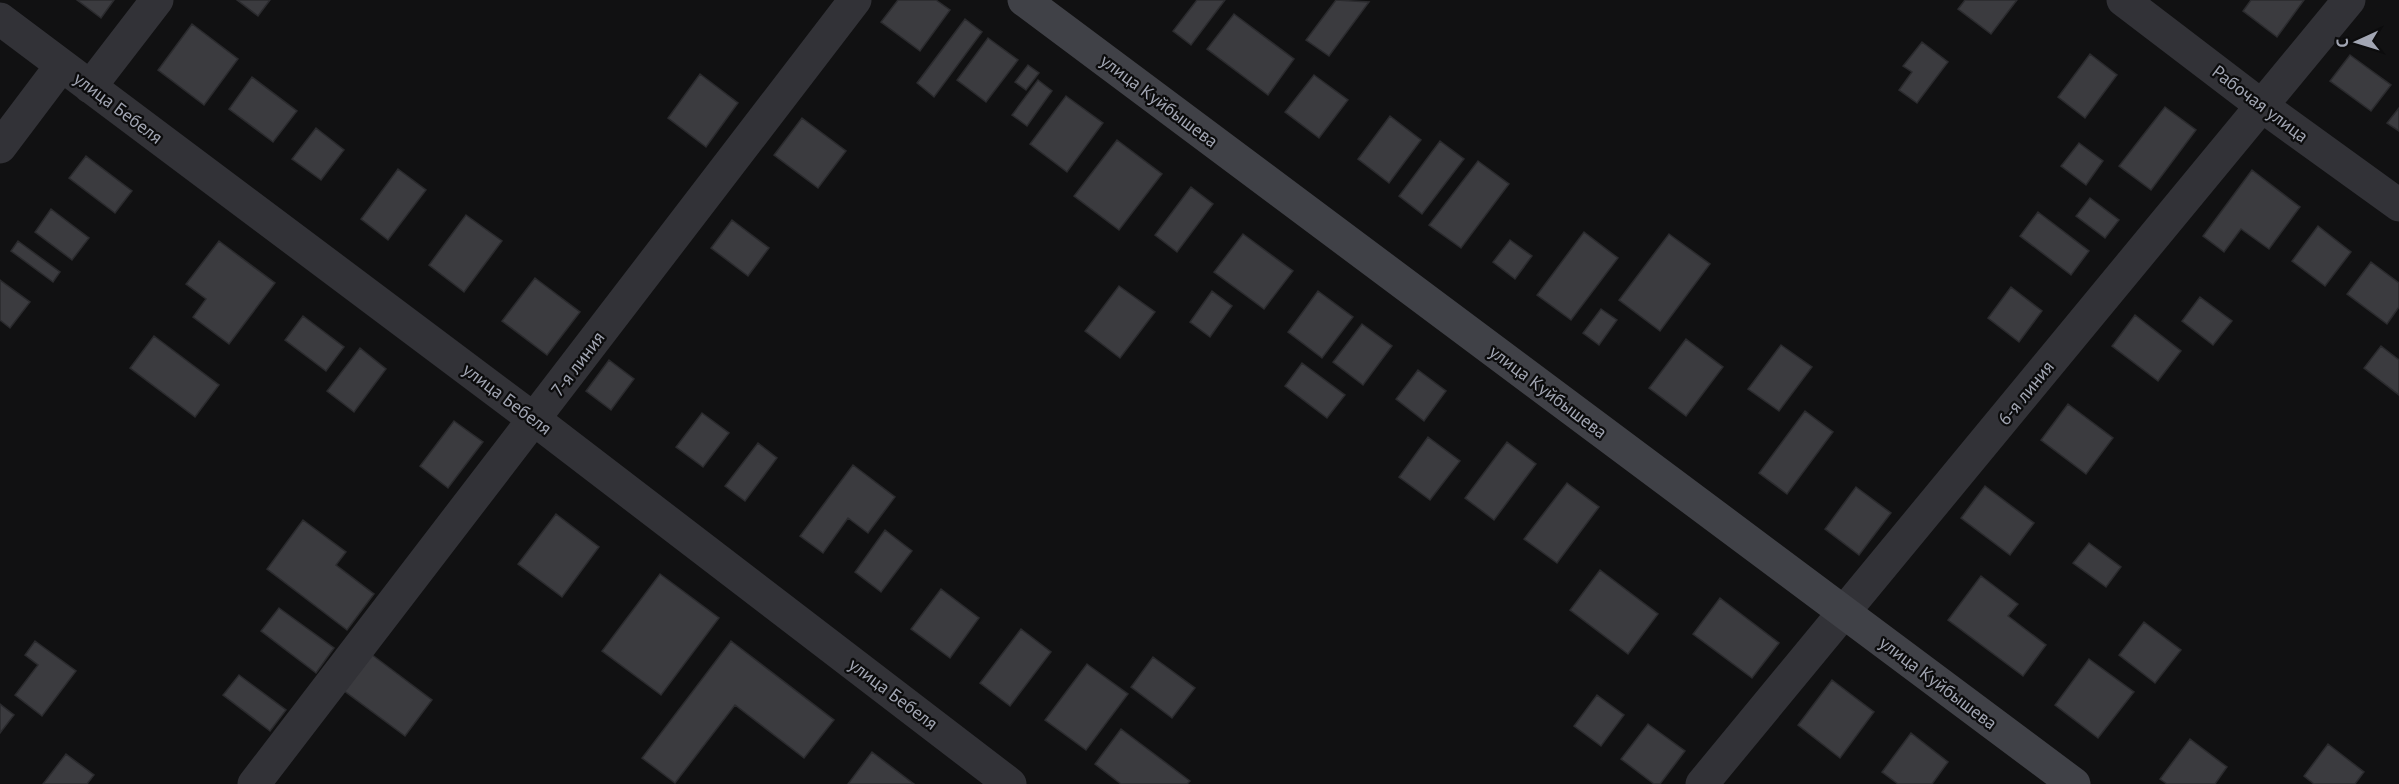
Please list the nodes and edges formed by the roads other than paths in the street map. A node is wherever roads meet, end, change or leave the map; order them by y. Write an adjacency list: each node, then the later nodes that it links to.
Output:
1 (158, 0): 8 (street)
2 (855, 0): 12 (street, 7-я линия)
3 (1024, 0): 13 (street, улица Куйбышева)
4 (2123, 0): 9 (street, Рабочая улица)
5 (2349, 0): 9 (street, 6-я линия)
6 (0, 19): 7 (street, улица Бебеля)
7 (61, 66): 8 (street, улица Бебеля); 10 (street)
8 (90, 87): 12 (street, улица Бебеля)
9 (2262, 106): 11 (street, Рабочая улица); 13 (street, 6-я линия)
10 (0, 147)
11 (2399, 205)
12 (535, 420): 14 (street, 7-я линия); 15 (street, улица Бебеля)
13 (1844, 614): 16 (street, 6-я линия); 17 (street, улица Куйбышева)
14 (254, 784)
15 (1010, 784)
16 (1702, 784)
17 (2074, 784)

